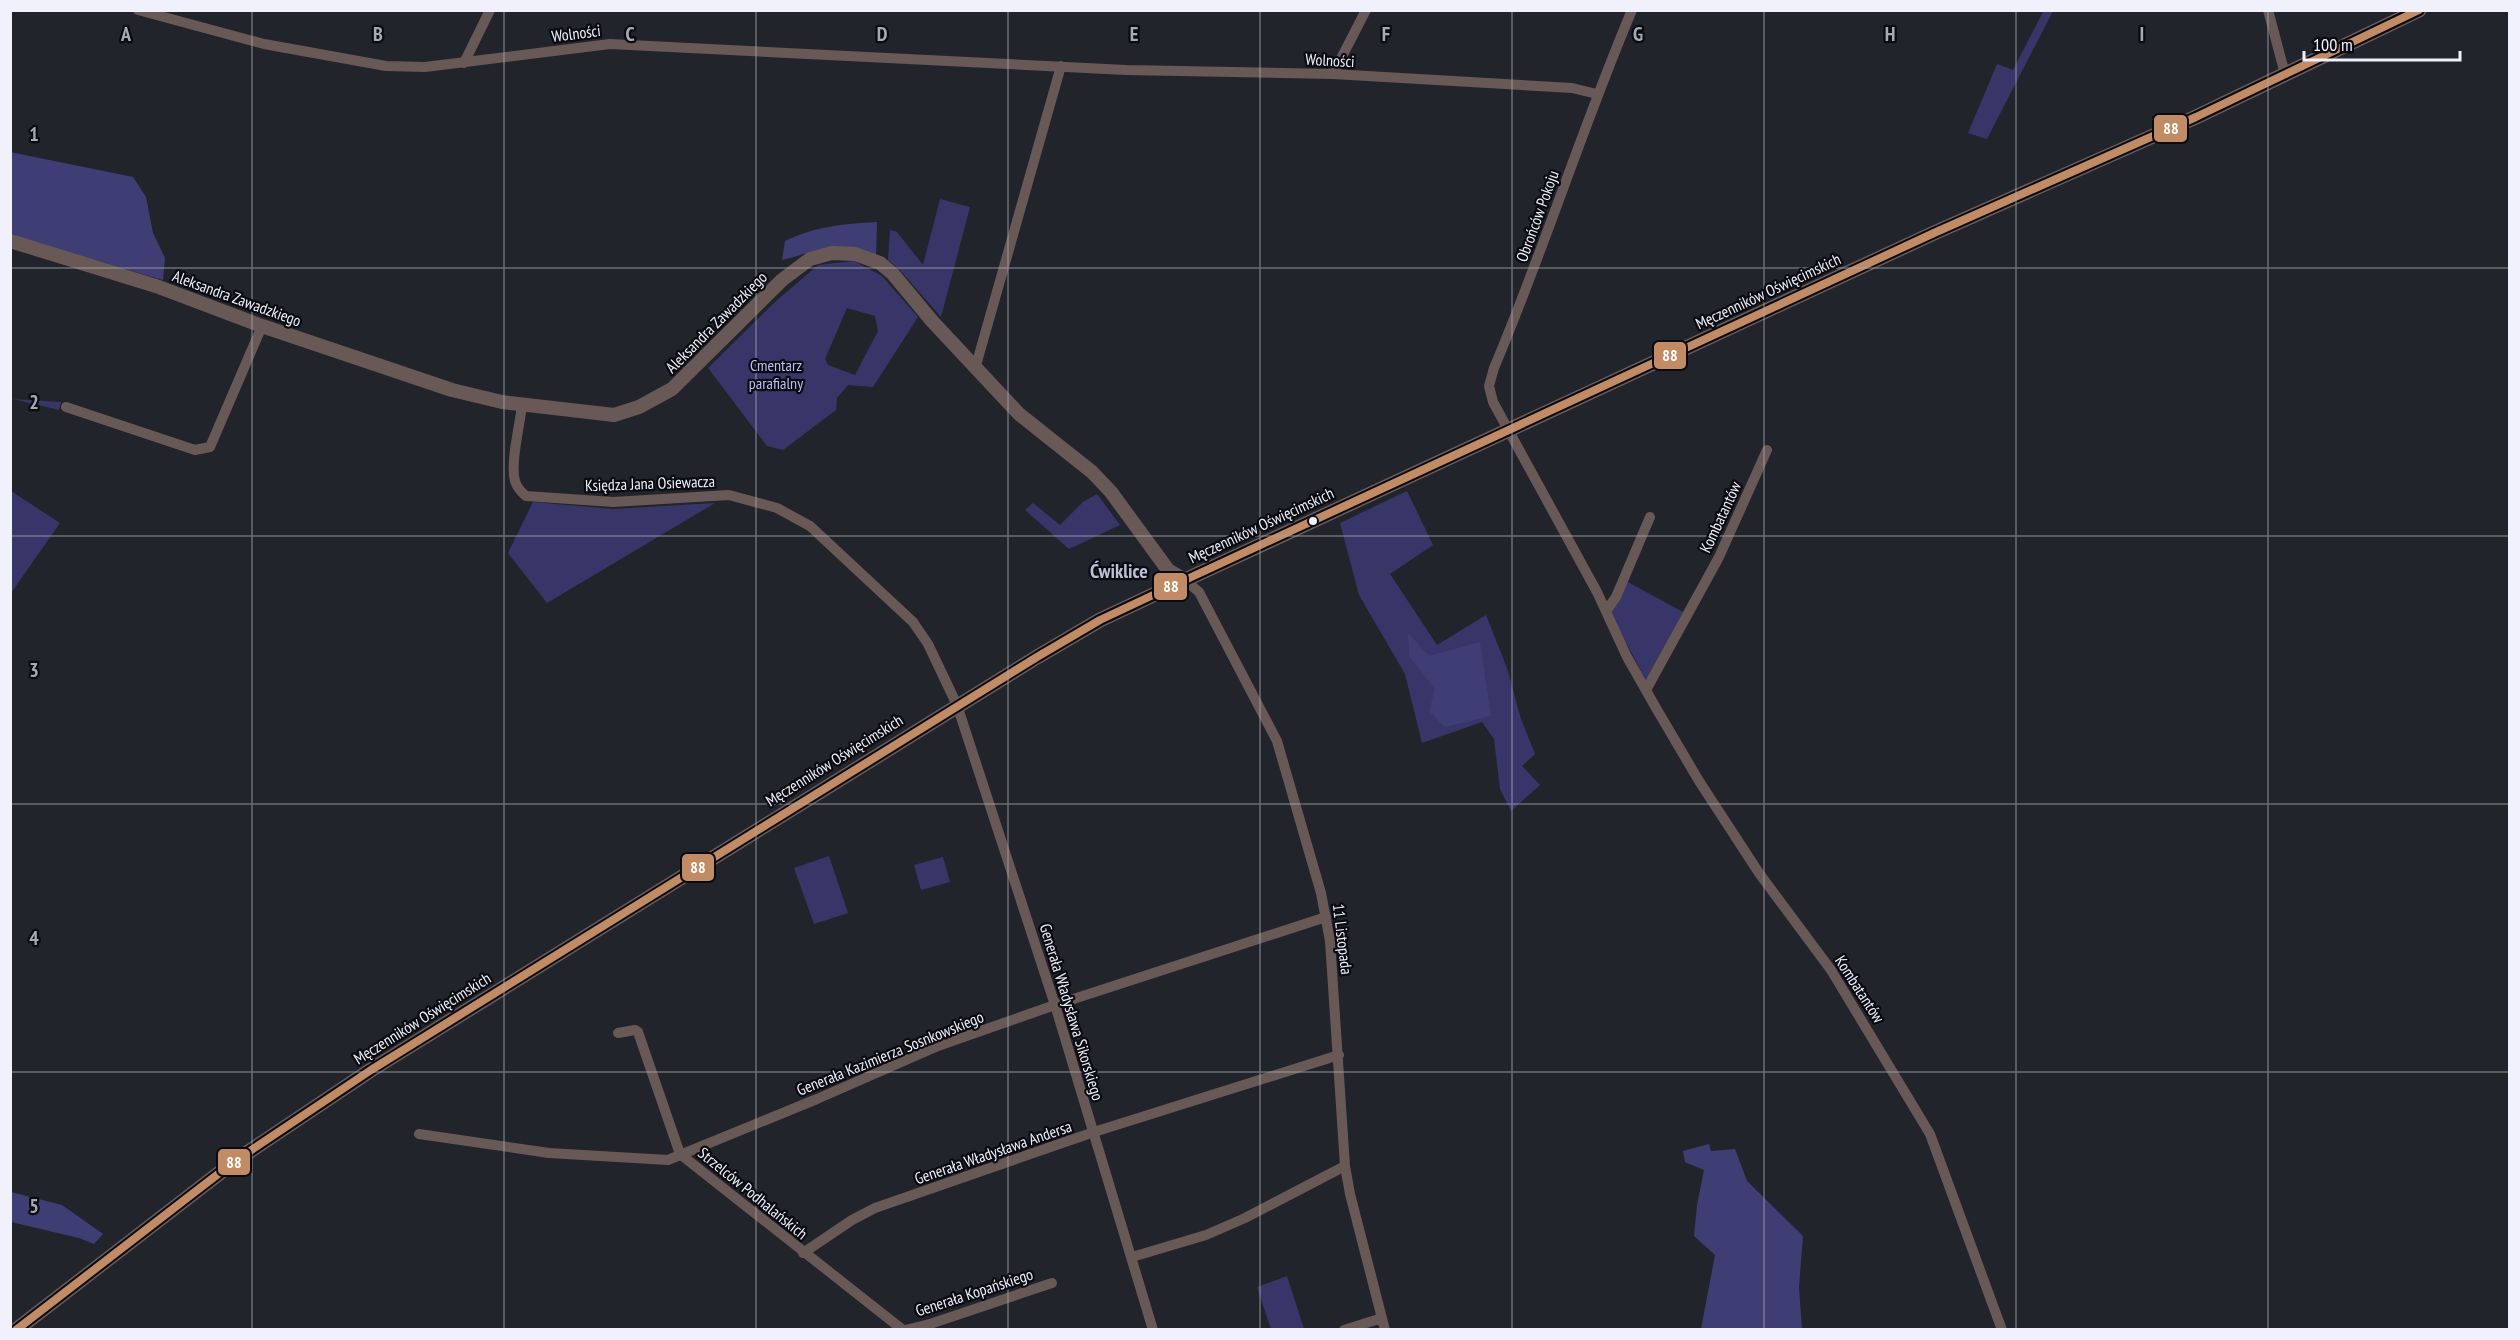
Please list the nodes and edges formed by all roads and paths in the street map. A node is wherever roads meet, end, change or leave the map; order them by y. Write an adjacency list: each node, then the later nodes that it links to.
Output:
1 (138, 10): 7 (street, Wolności)
2 (490, 10): 7 (street)
3 (1366, 10): 9 (street)
4 (1632, 10): 11 (street, Obrońców Pokoju)
5 (2268, 10): 10 (street)
6 (2419, 10): 10 (main road, Męczenników Oświęcimskich)
7 (464, 63): 8 (street, Wolności)
8 (1061, 66): 9 (street, Wolności); 14 (street)
9 (1333, 74): 11 (street, Wolności)
10 (2285, 74): 17 (main road, Męczenników Oświęcimskich)
11 (1597, 94): 17 (street, Obrońców Pokoju)
12 (10, 242): 13 (street, Aleksandra Zawadzkiego)
13 (262, 326): 15 (street, Aleksandra Zawadzkiego); 16 (street)
14 (975, 369): 15 (street, Aleksandra Zawadzkiego); 20 (street, Aleksandra Zawadzkiego)
15 (522, 405): 23 (street, Księdza Jana Osiewacza)
16 (66, 407)
17 (1508, 432): 20 (main road, Męczenników Oświęcimskich); 21 (street, Kombatantów)
18 (1767, 450): 22 (street, Kombatantów)
19 (1650, 517): 21 (street)
20 (1185, 580): 23 (main road, Męczenników Oświęcimskich); 24 (street, 11 Listopada)
21 (1606, 611): 22 (street, Kombatantów)
22 (1646, 690): 40 (street, Kombatantów)
23 (957, 705): 25 (street, Generała Władysława Sikorskiego); 36 (main road, Męczenników Oświęcimskich)
24 (1326, 917): 25 (street, Generała Kazimierza Sosnkowskiego); 27 (street, 11 Listopada)
25 (1056, 1005): 28 (street, Generała Władysława Sikorskiego); 30 (street, Generała Kazimierza Sosnkowskiego)
26 (618, 1033): 30 (street)
27 (1339, 1055): 28 (street, Generała Władysława Andersa); 31 (street, 11 Listopada)
28 (1094, 1132): 32 (street, Generała Władysława Andersa); 33 (street, Generała Władysława Sikorskiego)
29 (418, 1134): 30 (street, Strzelców Podhalańskich)
30 (680, 1154): 32 (street, Strzelców Podhalańskich)
31 (1345, 1166): 33 (street); 35 (street, 11 Listopada)
32 (804, 1253): 37 (street, Strzelców Podhalańskich)
33 (1132, 1257): 38 (street, Generała Władysława Sikorskiego)
34 (1052, 1283): 37 (street, Generała Kopańskiego)
35 (1383, 1324): 39 (street)
36 (15, 1329)
37 (904, 1329)
38 (1153, 1329)
39 (1344, 1329)
40 (2002, 1329)

